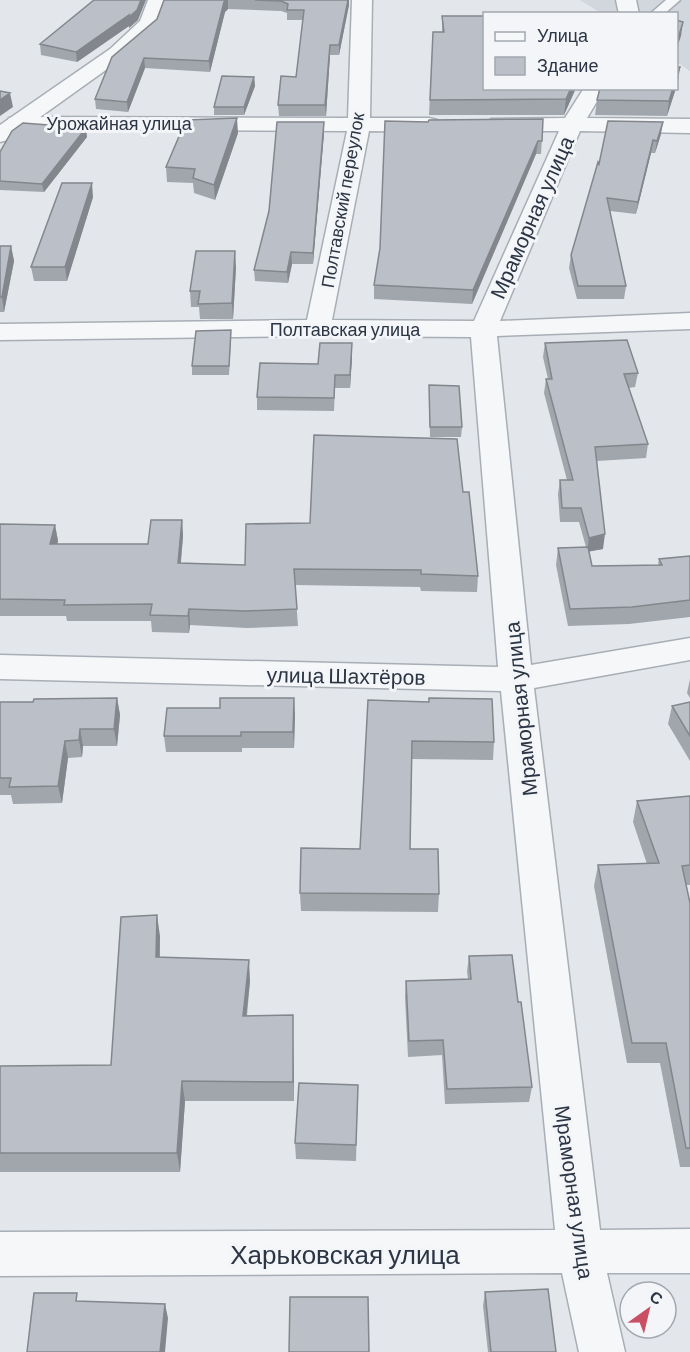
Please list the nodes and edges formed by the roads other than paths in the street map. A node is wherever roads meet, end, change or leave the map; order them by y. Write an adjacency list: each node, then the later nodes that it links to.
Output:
1 (158, 0): 11 (street)
2 (362, 0): 9 (street, Полтавский переулок)
3 (674, 0): 4 (lane)
4 (659, 12)
5 (594, 90): 6 (street, Мраморная улица)
6 (573, 123): 8 (street); 10 (street); 14 (street, Мраморная улица)
7 (454, 124): 9 (street, Урожайная улица)
8 (478, 124)
9 (359, 125): 11 (street, Урожайная улица); 13 (street, Полтавский переулок)
10 (690, 126)
11 (8, 129)
12 (690, 321): 14 (street, Полтавская улица)
13 (318, 328): 14 (street, Полтавская улица); 15 (street, Полтавская улица)
14 (483, 329): 18 (street, Мраморная улица)
15 (0, 332)
16 (690, 649): 18 (street, улица Шахтёров)
17 (0, 667): 18 (street, улица Шахтёров)
18 (516, 679): 20 (street, Мраморная улица)
19 (690, 1251): 20 (street, Харьковская улица)
20 (580, 1252): 21 (street, Харьковская улица); 22 (street, Мраморная улица)
21 (0, 1254)
22 (602, 1352)

